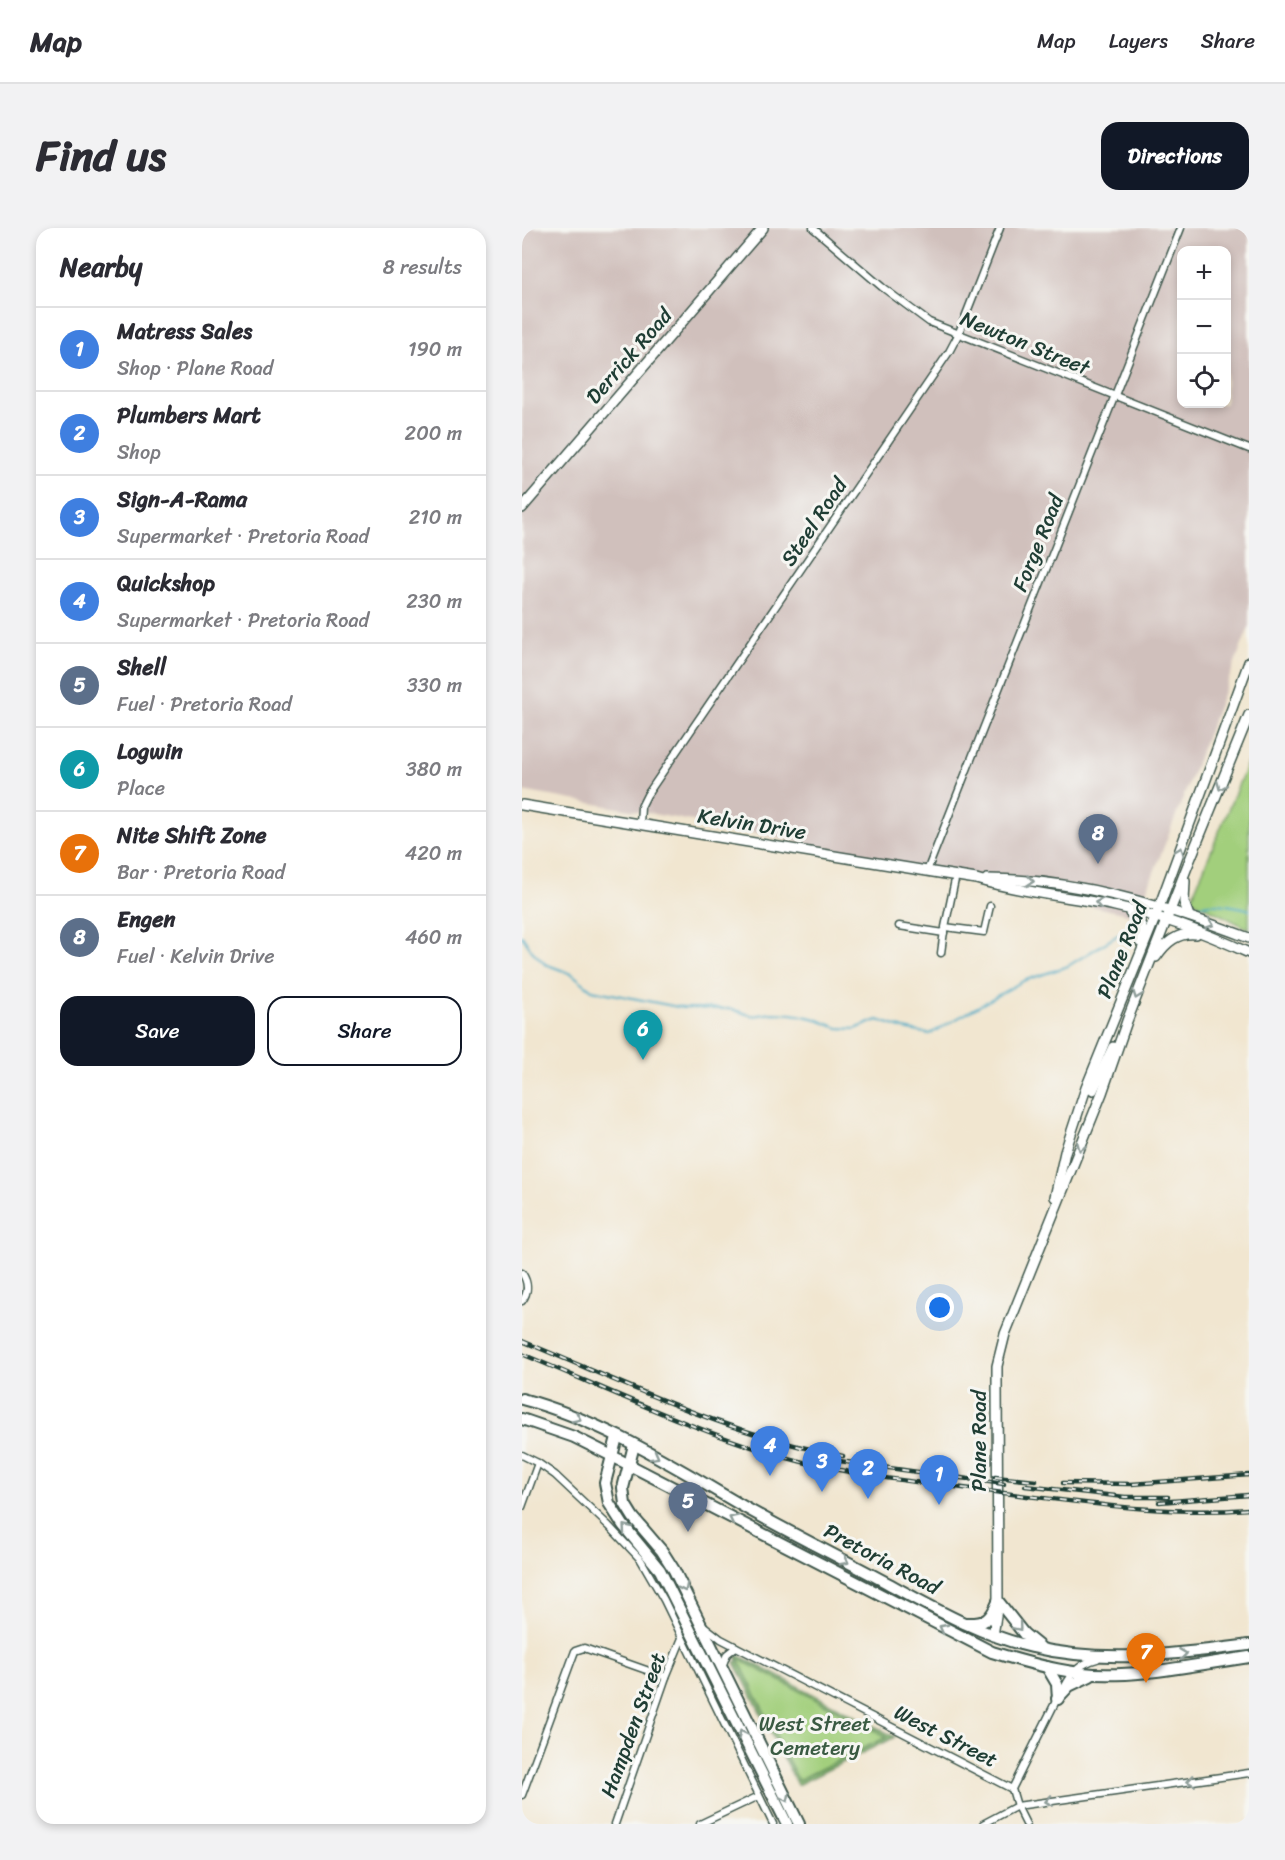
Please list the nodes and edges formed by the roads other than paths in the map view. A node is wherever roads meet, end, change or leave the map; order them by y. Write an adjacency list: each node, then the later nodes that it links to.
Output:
1 (763, 228): 8 (main road, Derrick Road)
2 (813, 228): 5 (street, Newton Street)
3 (1000, 228): 5 (street, Steel Road)
4 (1181, 228): 6 (street, Forge Road)
5 (958, 335): 6 (street, Newton Street); 12 (street, Steel Road)
6 (1114, 396): 7 (street, Newton Street); 14 (street, Forge Road)
7 (1249, 448)
8 (522, 508)
9 (1249, 662): 18 (main road, Plane Road, one-way to 9)
10 (1249, 715): 13 (main road, Plane Road, one-way to 13)
11 (522, 806): 12 (main road, Kelvin Drive)
12 (640, 824): 14 (main road, Kelvin Drive)
13 (1187, 867): 20 (main road, Plane Road); 21 (main road)
14 (927, 871): 15 (main road, Kelvin Drive)
15 (956, 875): 16 (main road, Kelvin Drive); 25 (street)
16 (976, 879): 18 (main road, Kelvin Drive, one-way to 18); 19 (main road, Kelvin Drive, one-way to 16)
17 (990, 906): 25 (street)
18 (1160, 906): 20 (main road, Kelvin Drive); 22 (main road, Plane Road)
19 (1122, 908): 22 (main road, Kelvin Drive); 30 (main road)
20 (1171, 909): 21 (main road, Kelvin Drive); 23 (main road, Plane Road)
21 (1189, 916): 27 (main road, Kelvin Drive, one-way to 27)
22 (1155, 918): 23 (main road, Kelvin Drive); 30 (main road, Plane Road)
23 (1166, 921): 26 (main road, Kelvin Drive); 31 (main road, Plane Road)
24 (899, 926): 25 (street)
25 (945, 930): 29 (street)
26 (1207, 935): 28 (main road, Kelvin Drive); 31 (main road)
27 (1249, 938)
28 (1249, 952)
29 (941, 953)
30 (1138, 959): 34 (main road, Plane Road)
31 (1145, 975): 32 (main road, Plane Road, one-way to 32)
32 (1127, 1021): 33 (main road); 34 (main road, Plane Road, one-way to 34)
33 (1093, 1090)
34 (1036, 1254): 50 (main road, Plane Road)
35 (522, 1273): 36 (street)
36 (522, 1301)
37 (522, 1399): 39 (main road, Pretoria Road, one-way to 39)
38 (522, 1419): 42 (main road, Pretoria Road)
39 (617, 1437): 40 (main road, Pretoria Road); 42 (main road)
40 (634, 1445): 44 (main road); 48 (main road, Pretoria Road, one-way to 48)
41 (522, 1455): 43 (street)
42 (612, 1456): 44 (main road, Pretoria Road); 76 (main road, one-way to 42)
43 (538, 1462): 47 (street); 54 (street)
44 (628, 1466): 45 (main road, Pretoria Road); 46 (main road)
45 (645, 1473): 46 (main road); 49 (main road, Pretoria Road, one-way to 45)
46 (623, 1488): 52 (main road, one-way to 52)
47 (522, 1506)
48 (771, 1522): 49 (main road); 51 (main road, Pretoria Road, one-way to 51)
49 (761, 1533): 55 (main road, Pretoria Road, one-way to 49)
50 (998, 1602): 51 (main road); 53 (main road, Plane Road); 58 (main road, one-way to 58)
51 (962, 1623): 53 (main road, Pretoria Road)
52 (701, 1624): 57 (street, West Street); 63 (main road)
53 (993, 1636): 55 (main road); 58 (main road, Pretoria Road); 61 (main road)
54 (682, 1638): 66 (street, Hampden Street); 71 (street)
55 (973, 1644): 61 (main road, Pretoria Road)
56 (1249, 1645): 59 (main road, Pretoria Road, one-way to 56)
57 (736, 1647): 63 (street); 69 (street, West Street)
58 (1042, 1649): 59 (main road, Pretoria Road)
59 (1105, 1657): 64 (street)
60 (1249, 1658): 65 (main road, Pretoria Road)
61 (1016, 1659): 62 (main road, Pretoria Road)
62 (1047, 1667): 64 (main road, Pretoria Road); 67 (main road)
63 (722, 1670): 77 (main road, one-way to 77)
64 (1072, 1672): 65 (main road, Pretoria Road); 67 (street)
65 (1099, 1674): 67 (main road)
66 (666, 1677): 70 (street); 73 (street, Hampden Street)
67 (1057, 1699): 69 (street)
68 (1249, 1773): 72 (street, one-way to 72)
69 (1012, 1789): 72 (street)
70 (522, 1795)
71 (759, 1796): 74 (street); 75 (street)
72 (1017, 1806): 78 (street); 79 (street)
73 (615, 1824)
74 (700, 1824)
75 (773, 1824)
76 (787, 1824)
77 (799, 1824)
78 (982, 1824)
79 (1026, 1824)

